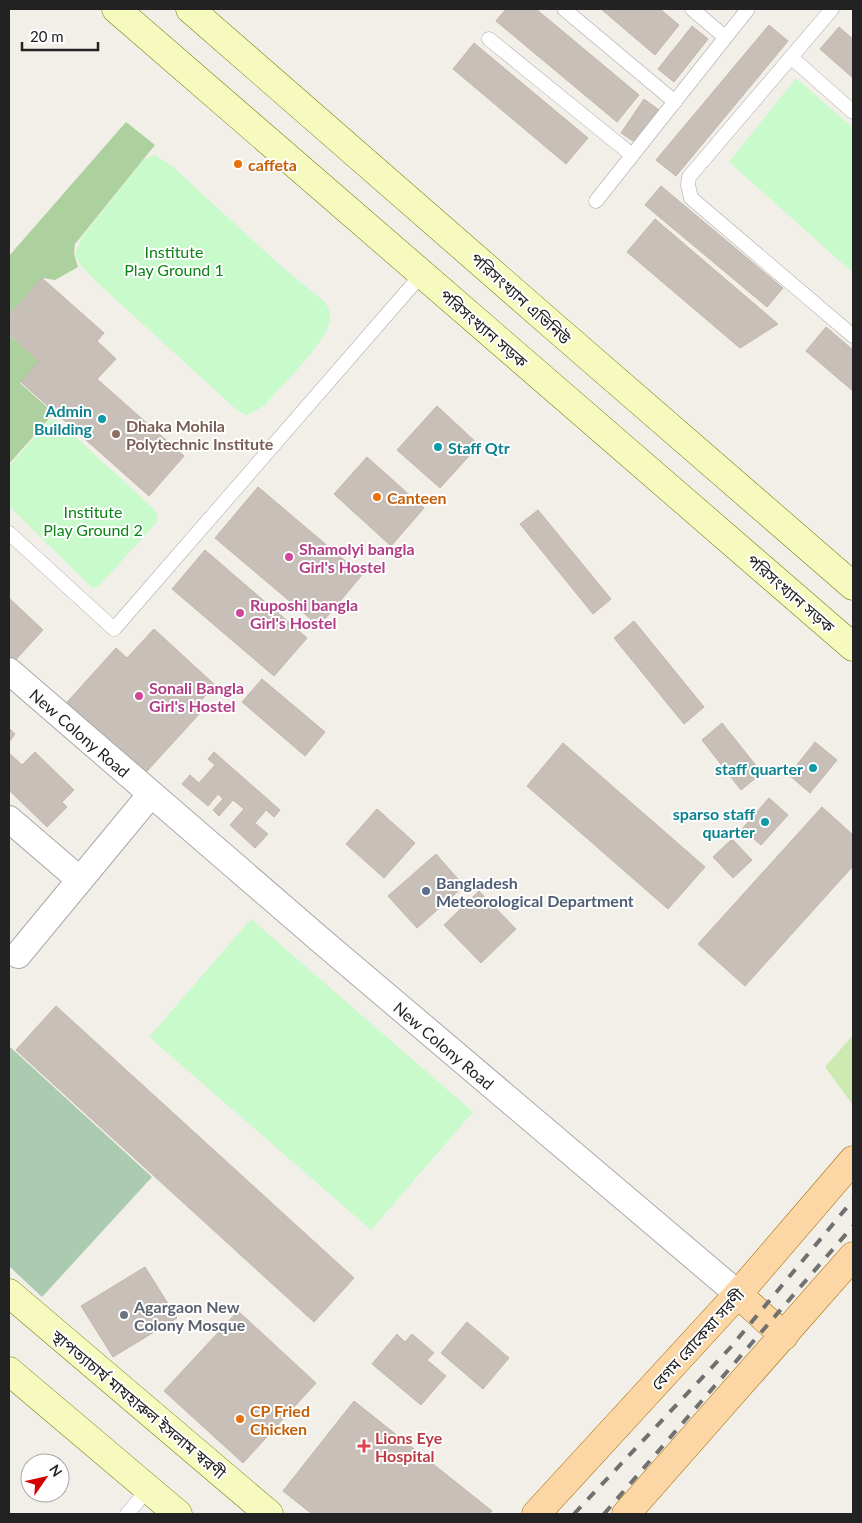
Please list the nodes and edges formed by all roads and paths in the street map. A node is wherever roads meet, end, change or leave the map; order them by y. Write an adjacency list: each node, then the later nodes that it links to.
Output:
1 (116, 9): 14 (street, পরিসংখ্যান সড়ক)
2 (190, 9): 17 (street, পরিসংখ্যান এভিনিউ)
3 (564, 9): 10 (lane)
4 (692, 9): 7 (lane)
5 (748, 9): 7 (lane)
6 (832, 9): 9 (lane)
7 (725, 38): 10 (lane)
8 (489, 40): 12 (lane)
9 (791, 57): 11 (lane); 15 (lane)
10 (675, 102): 12 (lane)
11 (853, 112)
12 (632, 155): 13 (lane)
13 (596, 201)
14 (422, 274): 16 (lane); 18 (street, পরিসংখ্যান সড়ক)
15 (853, 336)
16 (9, 533)
17 (853, 586)
18 (853, 647)
19 (9, 671): 20 (street, New Colony Road)
20 (151, 794): 22 (street); 27 (street, New Colony Road)
21 (9, 819): 22 (street)
22 (80, 880): 23 (street)
23 (12, 956)
24 (853, 1160): 27 (main road, বেগম রোকেয়া সরণী)
25 (853, 1256): 28 (main road)
26 (9, 1293): 33 (street, স্থাপত্যাচার্য মাযহারুল ইসলাম স্বরণী)
27 (738, 1294): 28 (main road); 34 (main road, বেগম রোকেয়া সরণী)
28 (784, 1336): 35 (main road)
29 (9, 1371): 30 (street)
30 (148, 1489): 31 (lane); 32 (street)
31 (127, 1514)
32 (178, 1514)
33 (269, 1514)
34 (536, 1514)
35 (626, 1514)

